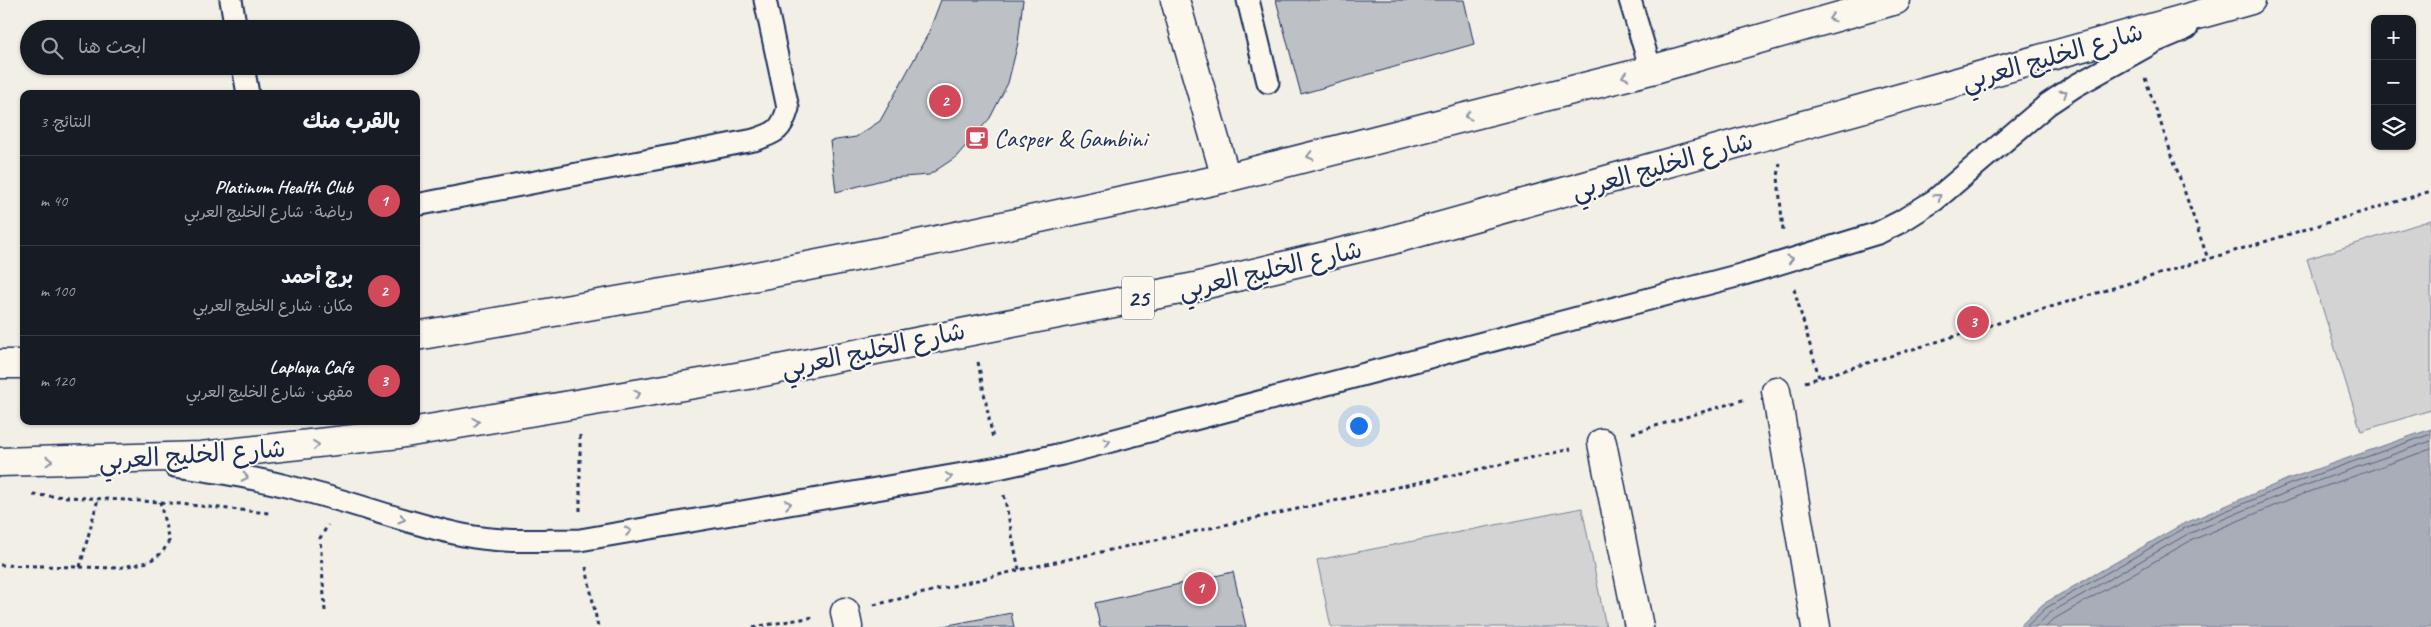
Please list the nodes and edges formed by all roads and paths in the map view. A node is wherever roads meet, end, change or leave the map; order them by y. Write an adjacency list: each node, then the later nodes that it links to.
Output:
1 (231, 0): 8 (lane)
2 (764, 0): 15 (lane)
3 (1175, 0): 14 (main road)
4 (1248, 0): 12 (lane)
5 (1630, 0): 10 (lane)
6 (1896, 0): 10 (main road, one-way to 10)
7 (2247, 1): 9 (lane); 22 (main road, شارع الخليج العربي / 25, one-way to 7)
8 (234, 20)
9 (2136, 52): 16 (path); 22 (lane, one-way to 9)
10 (1651, 70): 14 (main road, one-way to 14)
11 (245, 75): 13 (lane)
12 (1268, 82)
13 (247, 90)
14 (1226, 178): 17 (main road)
15 (420, 205)
16 (2208, 259)
17 (420, 335)
18 (0, 364): 19 (main road)
19 (20, 364)
20 (1776, 390): 33 (main road)
21 (1602, 443): 32 (main road)
22 (110, 460): 23 (main road, شارع الخليج العربي / 25, one-way to 22)
23 (0, 462)
24 (30, 495): 25 (path)
25 (98, 499): 26 (path); 30 (path)
26 (160, 502): 27 (path); 30 (path)
27 (274, 514)
28 (322, 519): 31 (path)
29 (0, 564): 30 (path)
30 (80, 567)
31 (325, 611)
32 (1639, 627)
33 (1816, 627)

